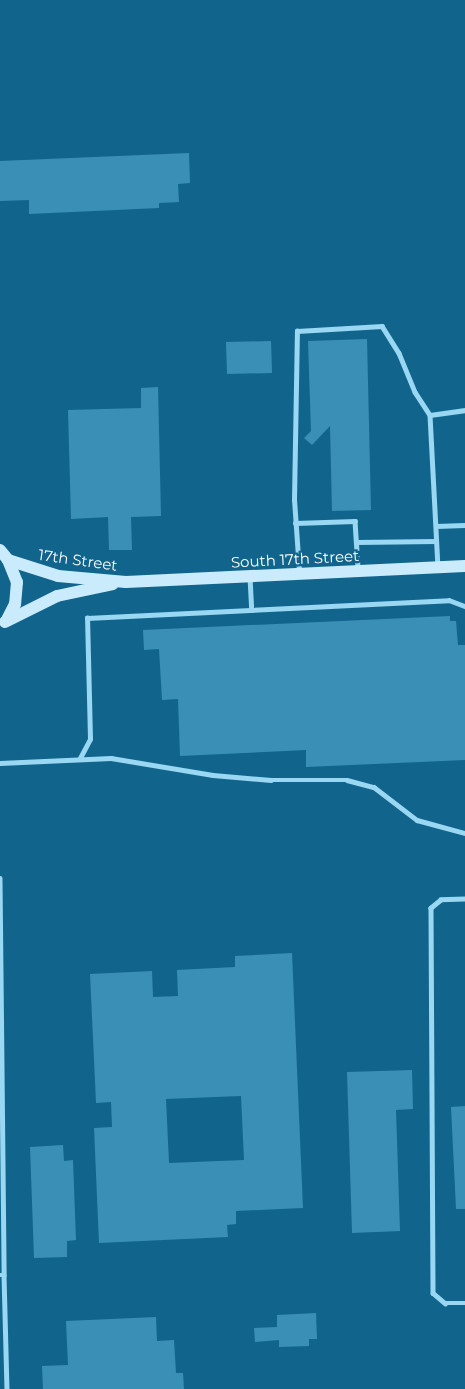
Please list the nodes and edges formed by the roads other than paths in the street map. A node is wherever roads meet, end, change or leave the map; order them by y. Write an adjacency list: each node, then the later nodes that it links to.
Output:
1 (465, 410): 2 (lane)
2 (430, 415): 3 (lane); 5 (lane)
3 (295, 523): 7 (lane); 12 (lane)
4 (465, 525): 5 (lane)
5 (436, 526): 6 (lane)
6 (436, 541): 7 (lane); 10 (lane)
7 (357, 542): 11 (lane)
8 (4, 555): 14 (street, 17th Street); 17 (street)
9 (465, 566): 10 (street, South 17th Street)
10 (438, 568): 11 (street, South 17th Street)
11 (358, 571): 12 (street, South 17th Street)
12 (299, 574): 13 (street, South 17th Street)
13 (250, 576): 14 (street, South 17th Street); 16 (lane)
14 (126, 582): 17 (street, 17th Street)
15 (465, 606): 16 (lane)
16 (252, 610): 18 (lane)
17 (3, 625)
18 (80, 759): 19 (lane); 20 (lane)
19 (0, 763)
20 (465, 833)
21 (0, 878): 23 (lane)
22 (465, 899): 24 (lane)
23 (2, 1275): 25 (lane)
24 (465, 1303)
25 (7, 1389)

